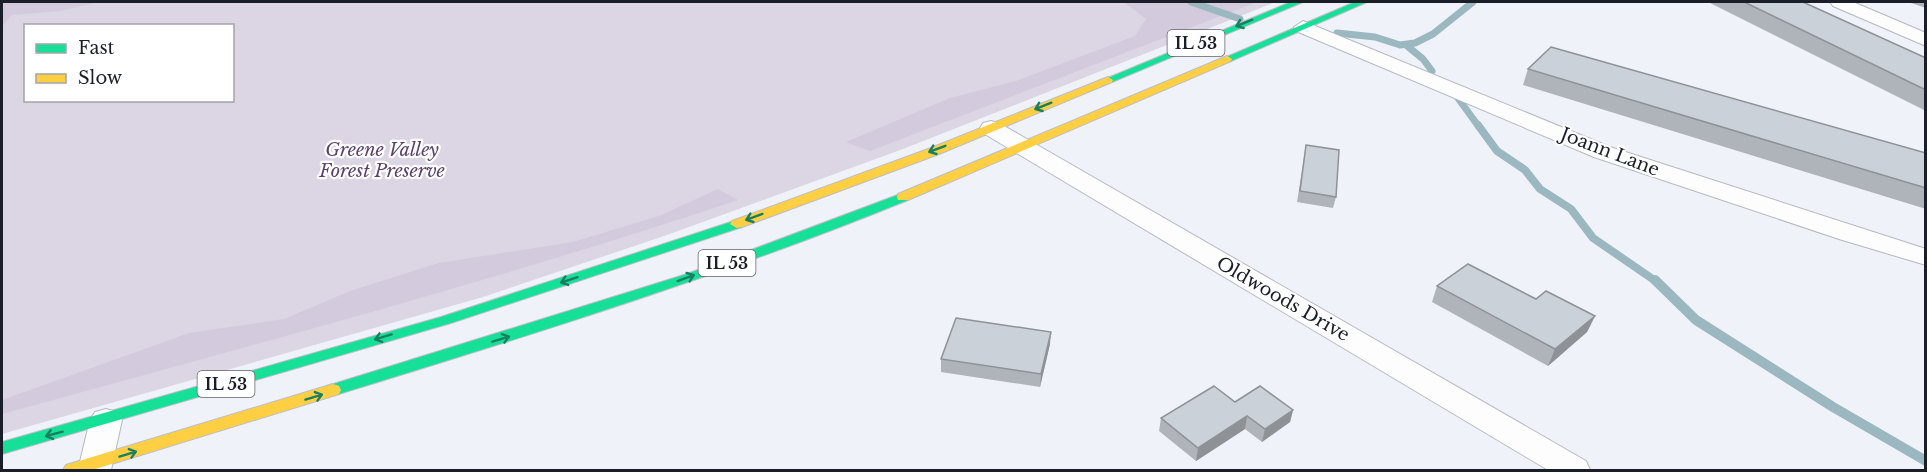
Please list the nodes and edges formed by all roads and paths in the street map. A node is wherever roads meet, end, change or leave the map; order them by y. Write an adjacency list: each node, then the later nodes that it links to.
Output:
1 (1298, 2): 6 (main road, IL 53, one-way to 6)
2 (1362, 2): 4 (main road, IL 53)
3 (1839, 2): 5 (street)
4 (1303, 27): 7 (main road, IL 53); 8 (street, Joann Lane)
5 (1926, 40)
6 (991, 128): 7 (street, Oldwoods Drive); 9 (main road, IL 53, one-way to 9)
7 (1023, 147): 11 (main road, IL 53, one-way to 7); 12 (street, Oldwoods Drive)
8 (1926, 257)
9 (106, 420): 10 (main road, IL 53, one-way to 10); 11 (street)
10 (2, 448)
11 (87, 468)
12 (1574, 471)

